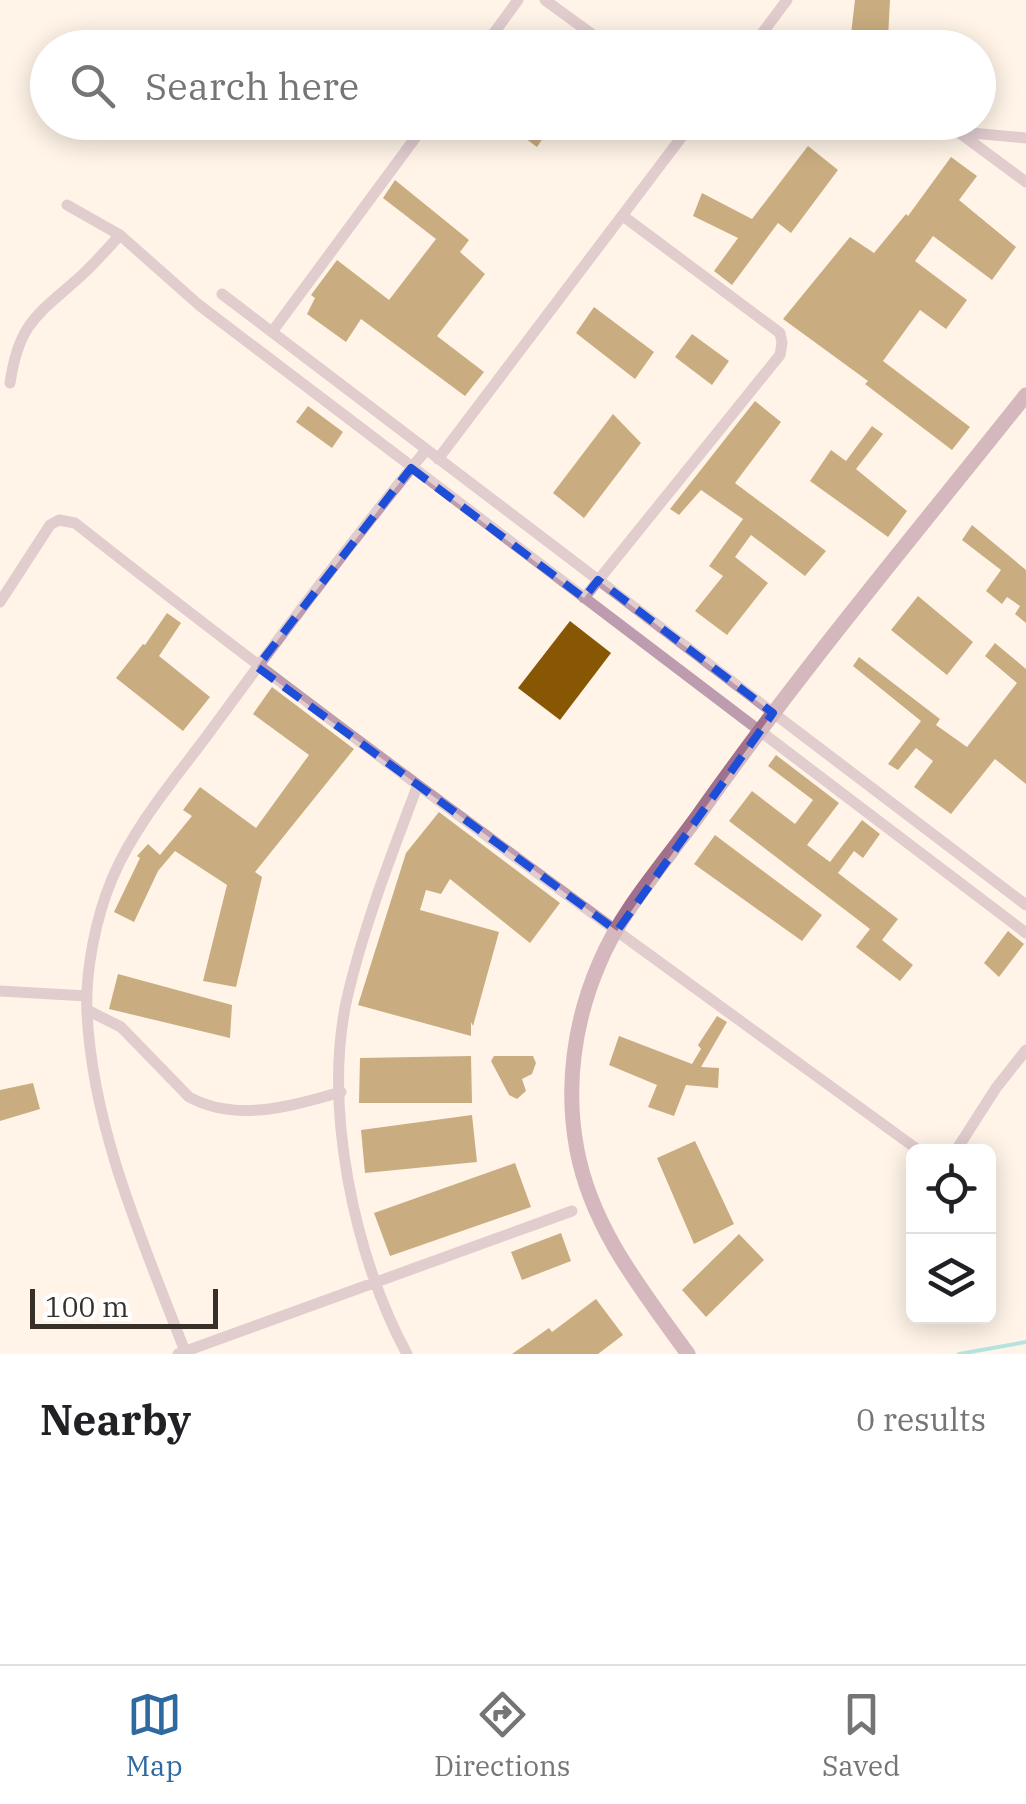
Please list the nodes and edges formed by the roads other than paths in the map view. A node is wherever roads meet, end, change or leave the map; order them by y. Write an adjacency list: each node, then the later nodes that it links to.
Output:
1 (518, 0): 4 (street)
2 (545, 0): 5 (street)
3 (787, 0): 6 (street)
4 (496, 30)
5 (586, 30)
6 (764, 30)
7 (996, 135): 8 (street)
8 (1026, 138)
9 (415, 140): 17 (street)
10 (680, 140): 14 (street)
11 (969, 140): 12 (street)
12 (1026, 182)
13 (67, 206): 15 (street)
14 (624, 216): 21 (street); 23 (street)
15 (120, 235): 18 (street); 22 (street)
16 (222, 294): 17 (street)
17 (272, 332): 20 (street)
18 (10, 383)
19 (1026, 395): 27 (street)
20 (426, 450): 21 (street); 22 (street)
21 (438, 459): 23 (street)
22 (411, 468): 24 (street); 26 (street)
23 (598, 580): 24 (street); 27 (street)
24 (584, 598): 28 (street)
25 (0, 602): 26 (street)
26 (257, 667): 29 (street); 34 (street)
27 (773, 713): 28 (street); 30 (street)
28 (759, 730): 31 (street); 32 (street)
29 (417, 787): 31 (street); 37 (street)
30 (1026, 905)
31 (617, 931): 38 (street); 44 (street)
32 (1026, 932)
33 (0, 991): 34 (street)
34 (87, 996): 35 (street)
35 (87, 1010): 37 (street); 42 (street)
36 (1026, 1050): 39 (street)
37 (341, 1092): 41 (street)
38 (910, 1144)
39 (959, 1144)
40 (572, 1211): 41 (street)
41 (373, 1282): 42 (street); 43 (street)
42 (183, 1353)
43 (407, 1354)
44 (688, 1354)

